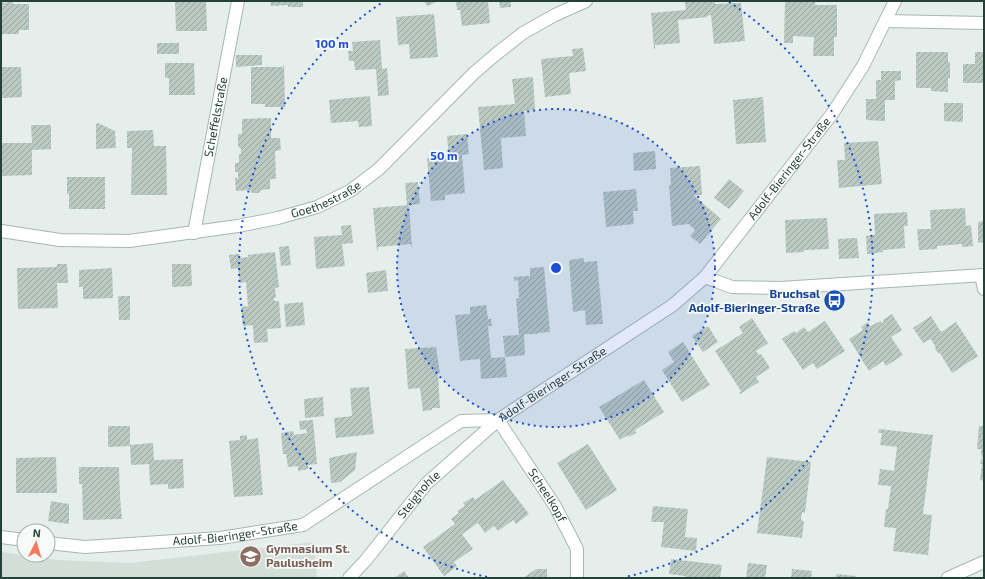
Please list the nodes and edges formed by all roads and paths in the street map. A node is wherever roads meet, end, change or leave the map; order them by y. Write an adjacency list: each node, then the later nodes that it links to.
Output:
1 (238, 1): 7 (street, Scheffelstraße)
2 (586, 1): 7 (street, Goethestraße)
3 (895, 1): 4 (street, Adolf-Bieringer-Straße)
4 (886, 21): 5 (street); 9 (street, Adolf-Bieringer-Straße)
5 (984, 23)
6 (1, 231): 7 (street, Goethestraße)
7 (194, 233)
8 (983, 275): 9 (street); 10 (street)
9 (705, 277): 11 (street, Adolf-Bieringer-Straße)
10 (984, 289)
11 (498, 420): 14 (street, Adolf-Bieringer-Straße); 16 (street, Steighohle); 17 (street, Scheelkopf)
12 (1, 537): 13 (street)
13 (16, 539)
14 (56, 544)
15 (984, 562): 18 (street)
16 (349, 578)
17 (577, 578)
18 (948, 578)

